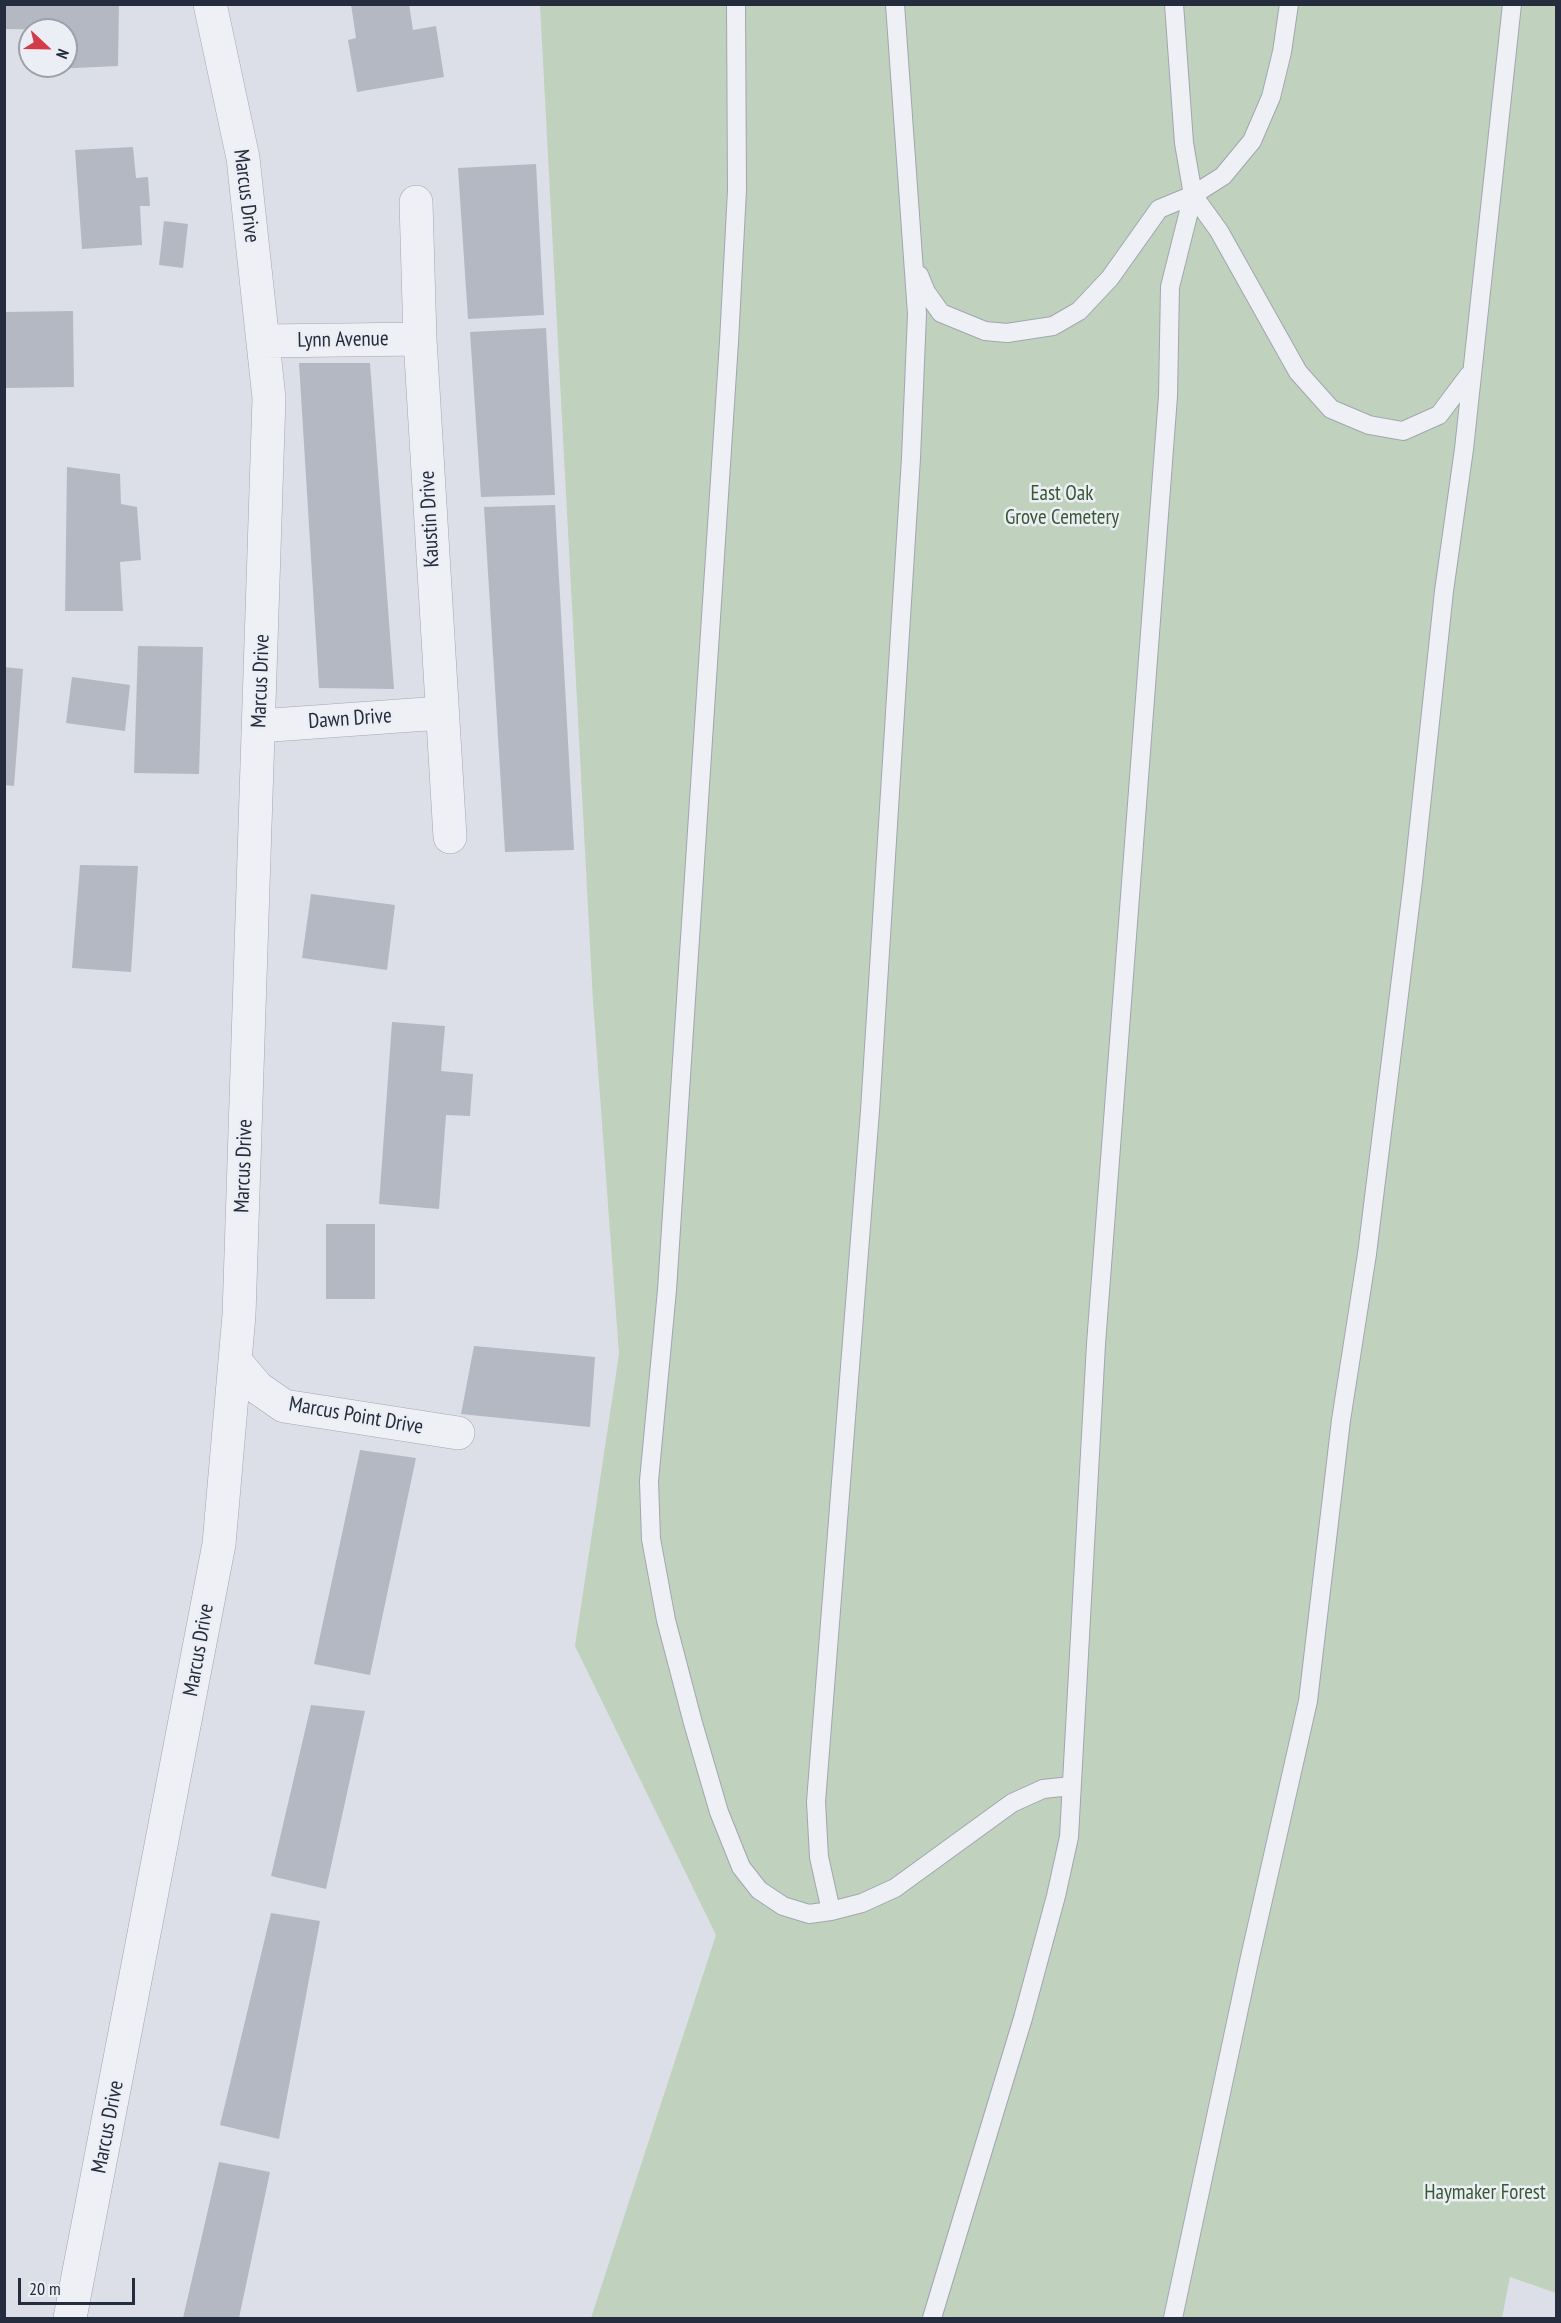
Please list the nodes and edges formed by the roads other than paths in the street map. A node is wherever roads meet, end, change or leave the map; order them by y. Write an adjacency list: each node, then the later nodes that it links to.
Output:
1 (210, 4): 11 (street, Marcus Drive)
2 (736, 4): 19 (lane)
3 (895, 4): 9 (lane)
4 (1174, 4): 7 (lane)
5 (1289, 4): 7 (lane)
6 (1512, 4): 12 (lane)
7 (1193, 195): 9 (lane); 12 (lane); 18 (lane)
8 (417, 202): 10 (street, Kaustin Drive)
9 (912, 259): 19 (lane)
10 (420, 339): 11 (street, Lynn Avenue); 13 (street, Kaustin Drive)
11 (265, 341): 14 (street, Marcus Drive)
12 (1470, 374): 22 (lane)
13 (441, 713): 14 (street, Dawn Drive); 15 (street, Kaustin Drive)
14 (259, 726): 16 (street, Marcus Drive)
15 (450, 837)
16 (235, 1360): 17 (street, Marcus Point Drive); 20 (street, Marcus Drive)
17 (458, 1433)
18 (1071, 1786): 19 (lane); 21 (lane)
19 (831, 1911)
20 (70, 2319)
21 (932, 2319)
22 (1173, 2319)

